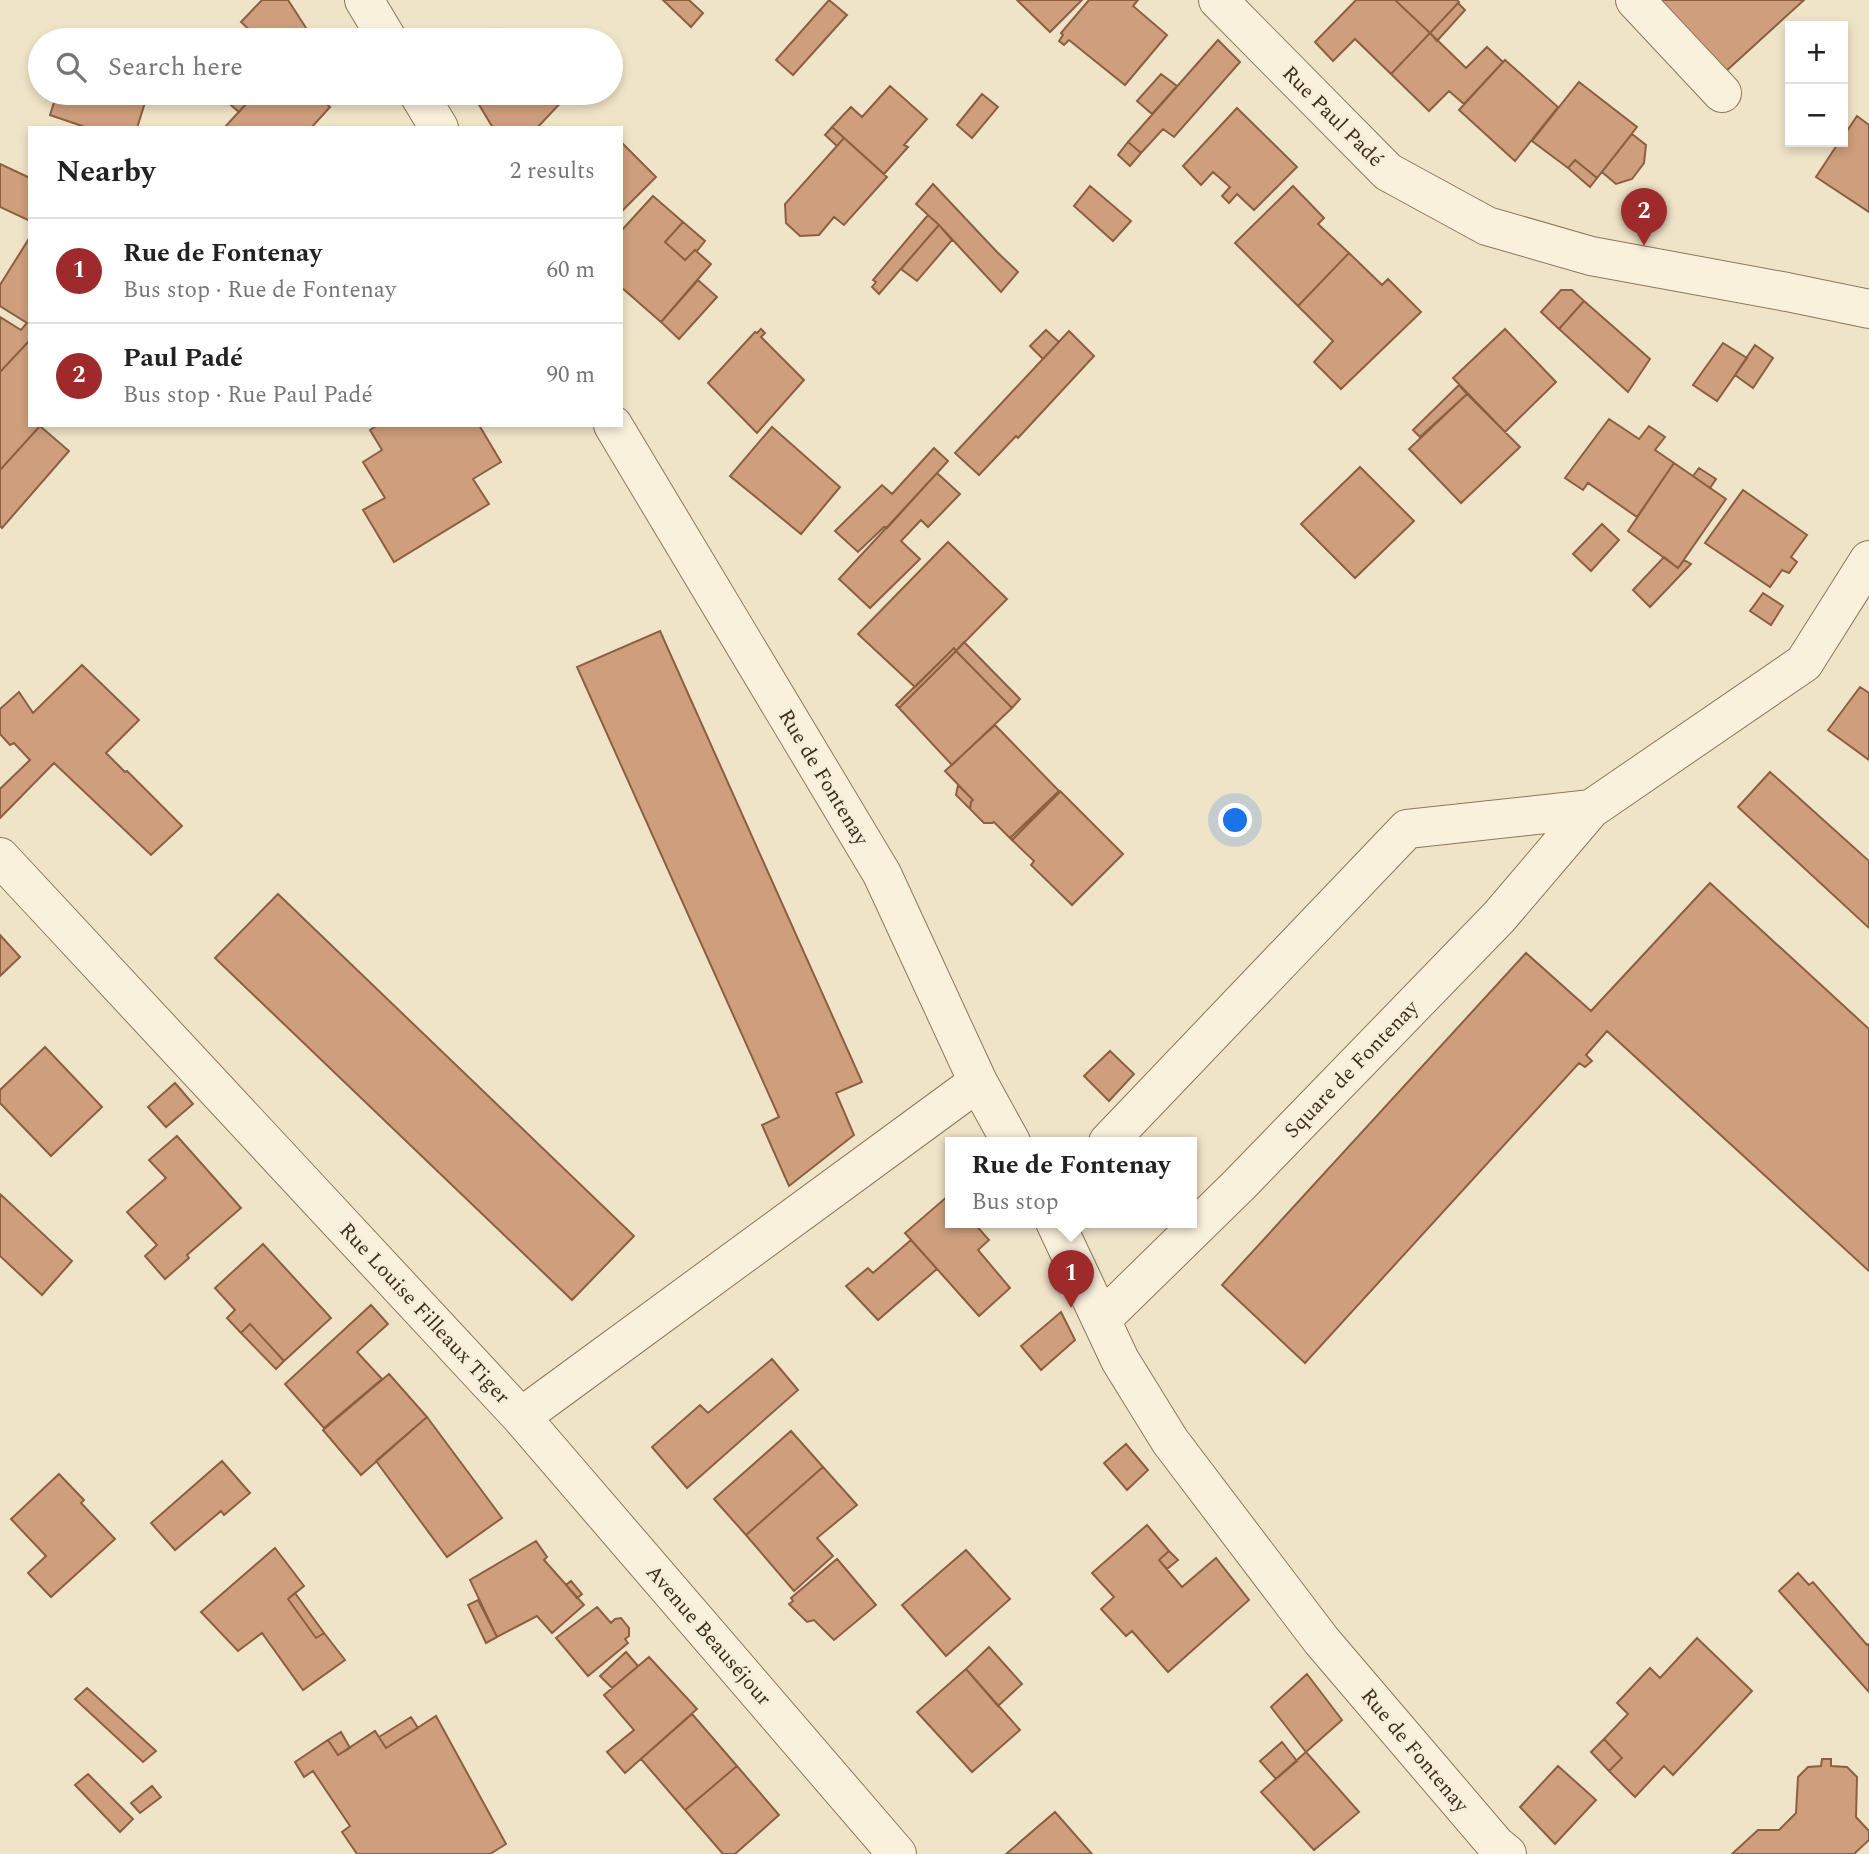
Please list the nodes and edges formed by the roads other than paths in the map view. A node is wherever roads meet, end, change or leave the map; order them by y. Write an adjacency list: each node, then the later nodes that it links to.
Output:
1 (364, 0): 4 (street)
2 (1218, 0): 8 (street, Rue Paul Padé)
3 (1635, 0): 5 (street)
4 (381, 28)
5 (1722, 93)
6 (425, 105): 7 (street)
7 (438, 126)
8 (1869, 309)
9 (614, 427): 13 (street, Rue de Fontenay)
10 (1869, 560): 11 (street, Square de Fontenay)
11 (1591, 809): 15 (street, Square de Fontenay); 16 (street, Square de Fontenay)
12 (0, 857): 20 (street, Rue Louise Filleaux Tiger)
13 (978, 1082): 14 (street, Rue de Fontenay); 20 (street, Rue Louise Filleaux Tiger)
14 (1008, 1137)
15 (1113, 1137)
16 (1197, 1226)
17 (1058, 1228): 19 (street, Rue de Fontenay)
18 (1195, 1228): 19 (street, Square de Fontenay)
19 (1101, 1320): 22 (street, Rue de Fontenay)
20 (522, 1417): 21 (street, Avenue Beauséjour)
21 (897, 1854)
22 (1507, 1854)

